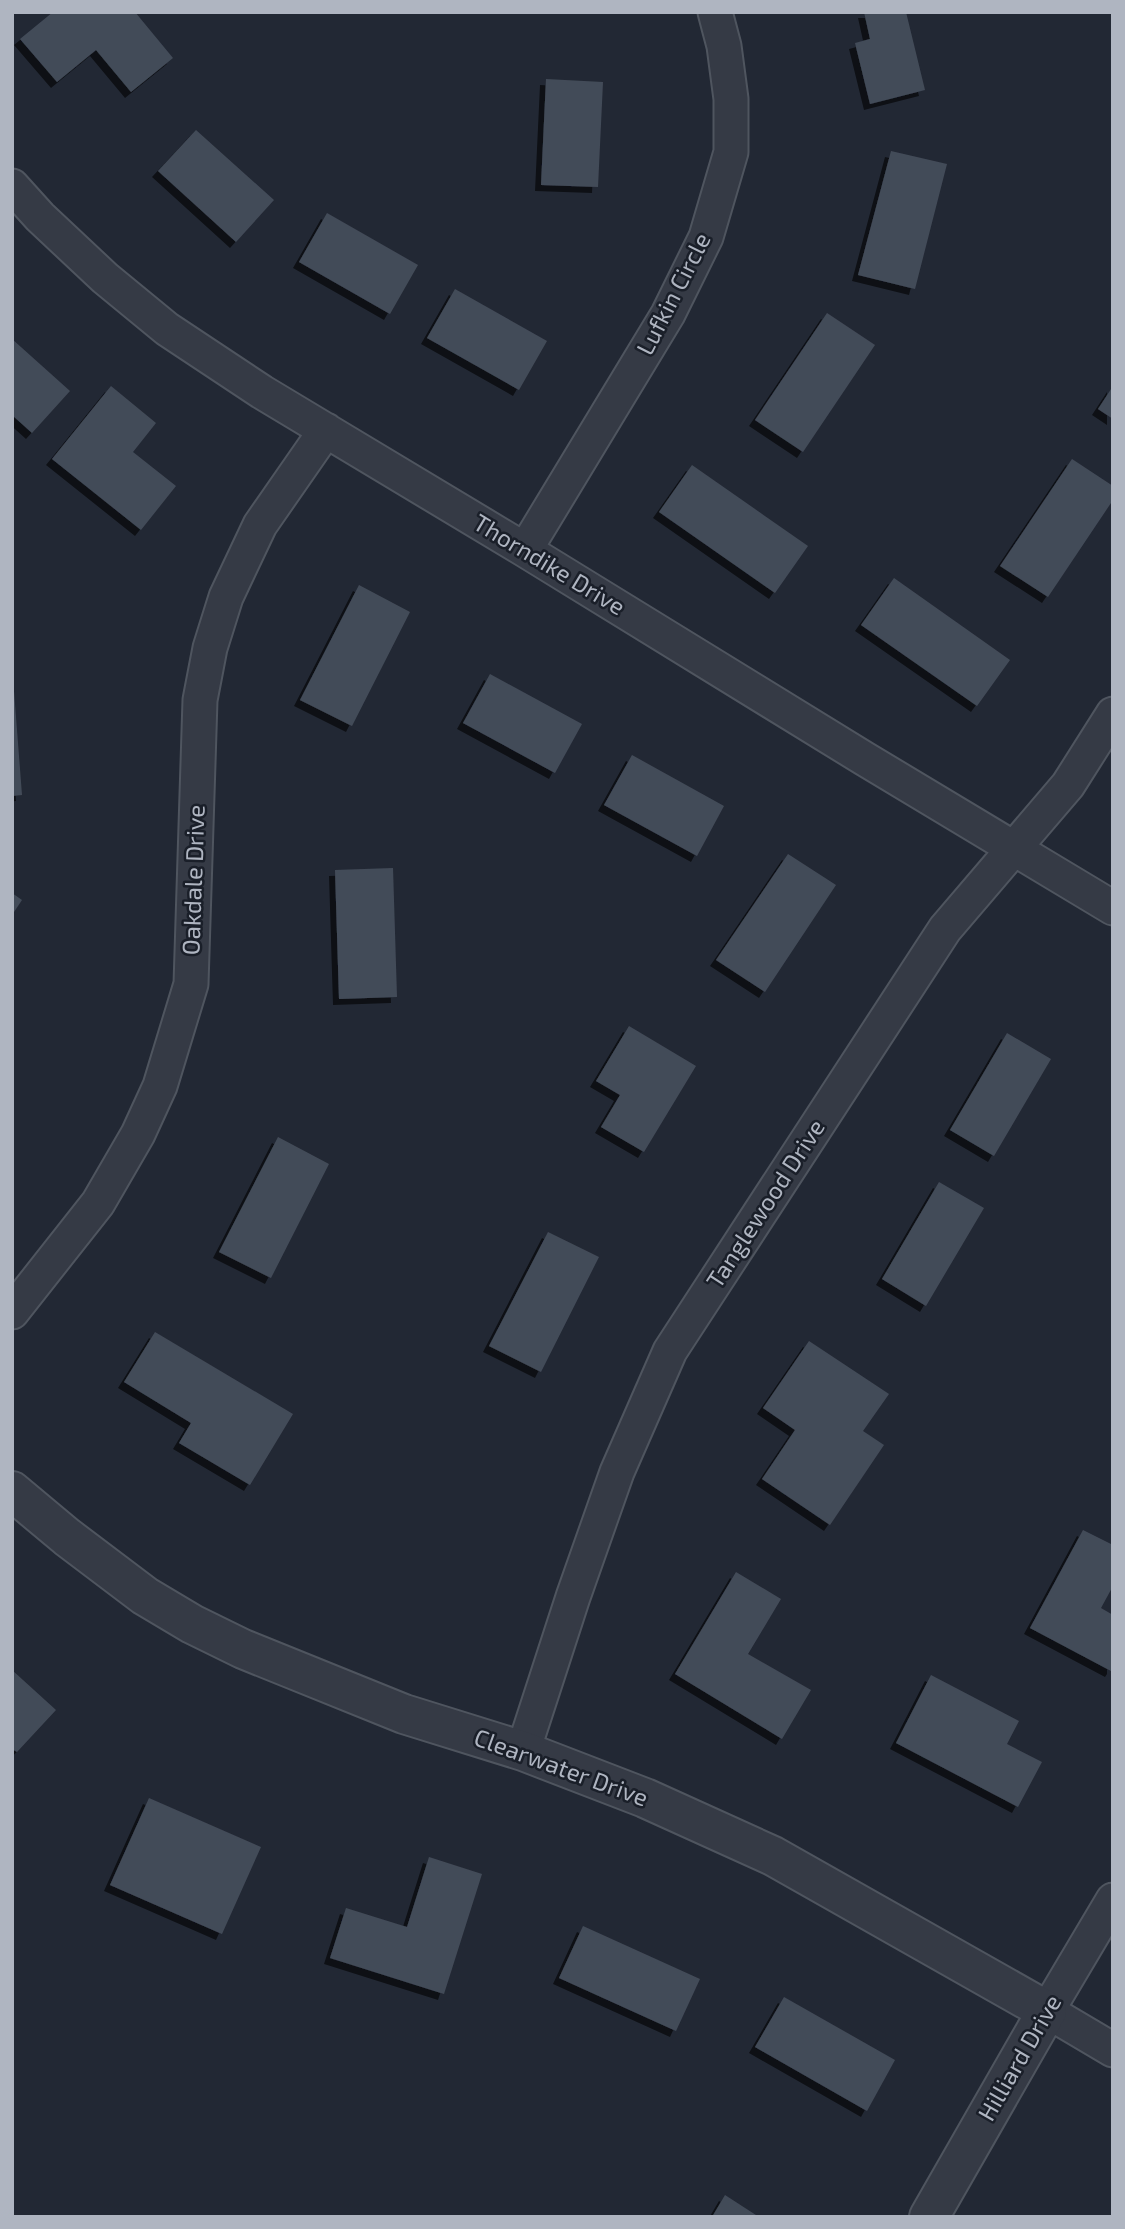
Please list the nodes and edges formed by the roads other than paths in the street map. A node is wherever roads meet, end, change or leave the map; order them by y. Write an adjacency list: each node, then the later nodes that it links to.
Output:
1 (715, 12): 4 (street, Lufkin Circle)
2 (12, 186): 3 (street, Thorndike Drive)
3 (326, 430): 4 (street, Thorndike Drive); 8 (street, Oakdale Drive)
4 (526, 550): 6 (street, Thorndike Drive)
5 (1113, 714): 6 (street, Tanglewood Drive)
6 (1013, 849): 7 (street, Thorndike Drive); 10 (street, Tanglewood Drive)
7 (1113, 908)
8 (12, 1312)
9 (12, 1490): 10 (street, Clearwater Drive)
10 (523, 1751): 12 (street, Clearwater Drive)
11 (1113, 1900): 12 (street, Hilliard Drive)
12 (1047, 2011): 13 (street, Clearwater Drive); 14 (street, Hilliard Drive)
13 (1113, 2050)
14 (929, 2217)

